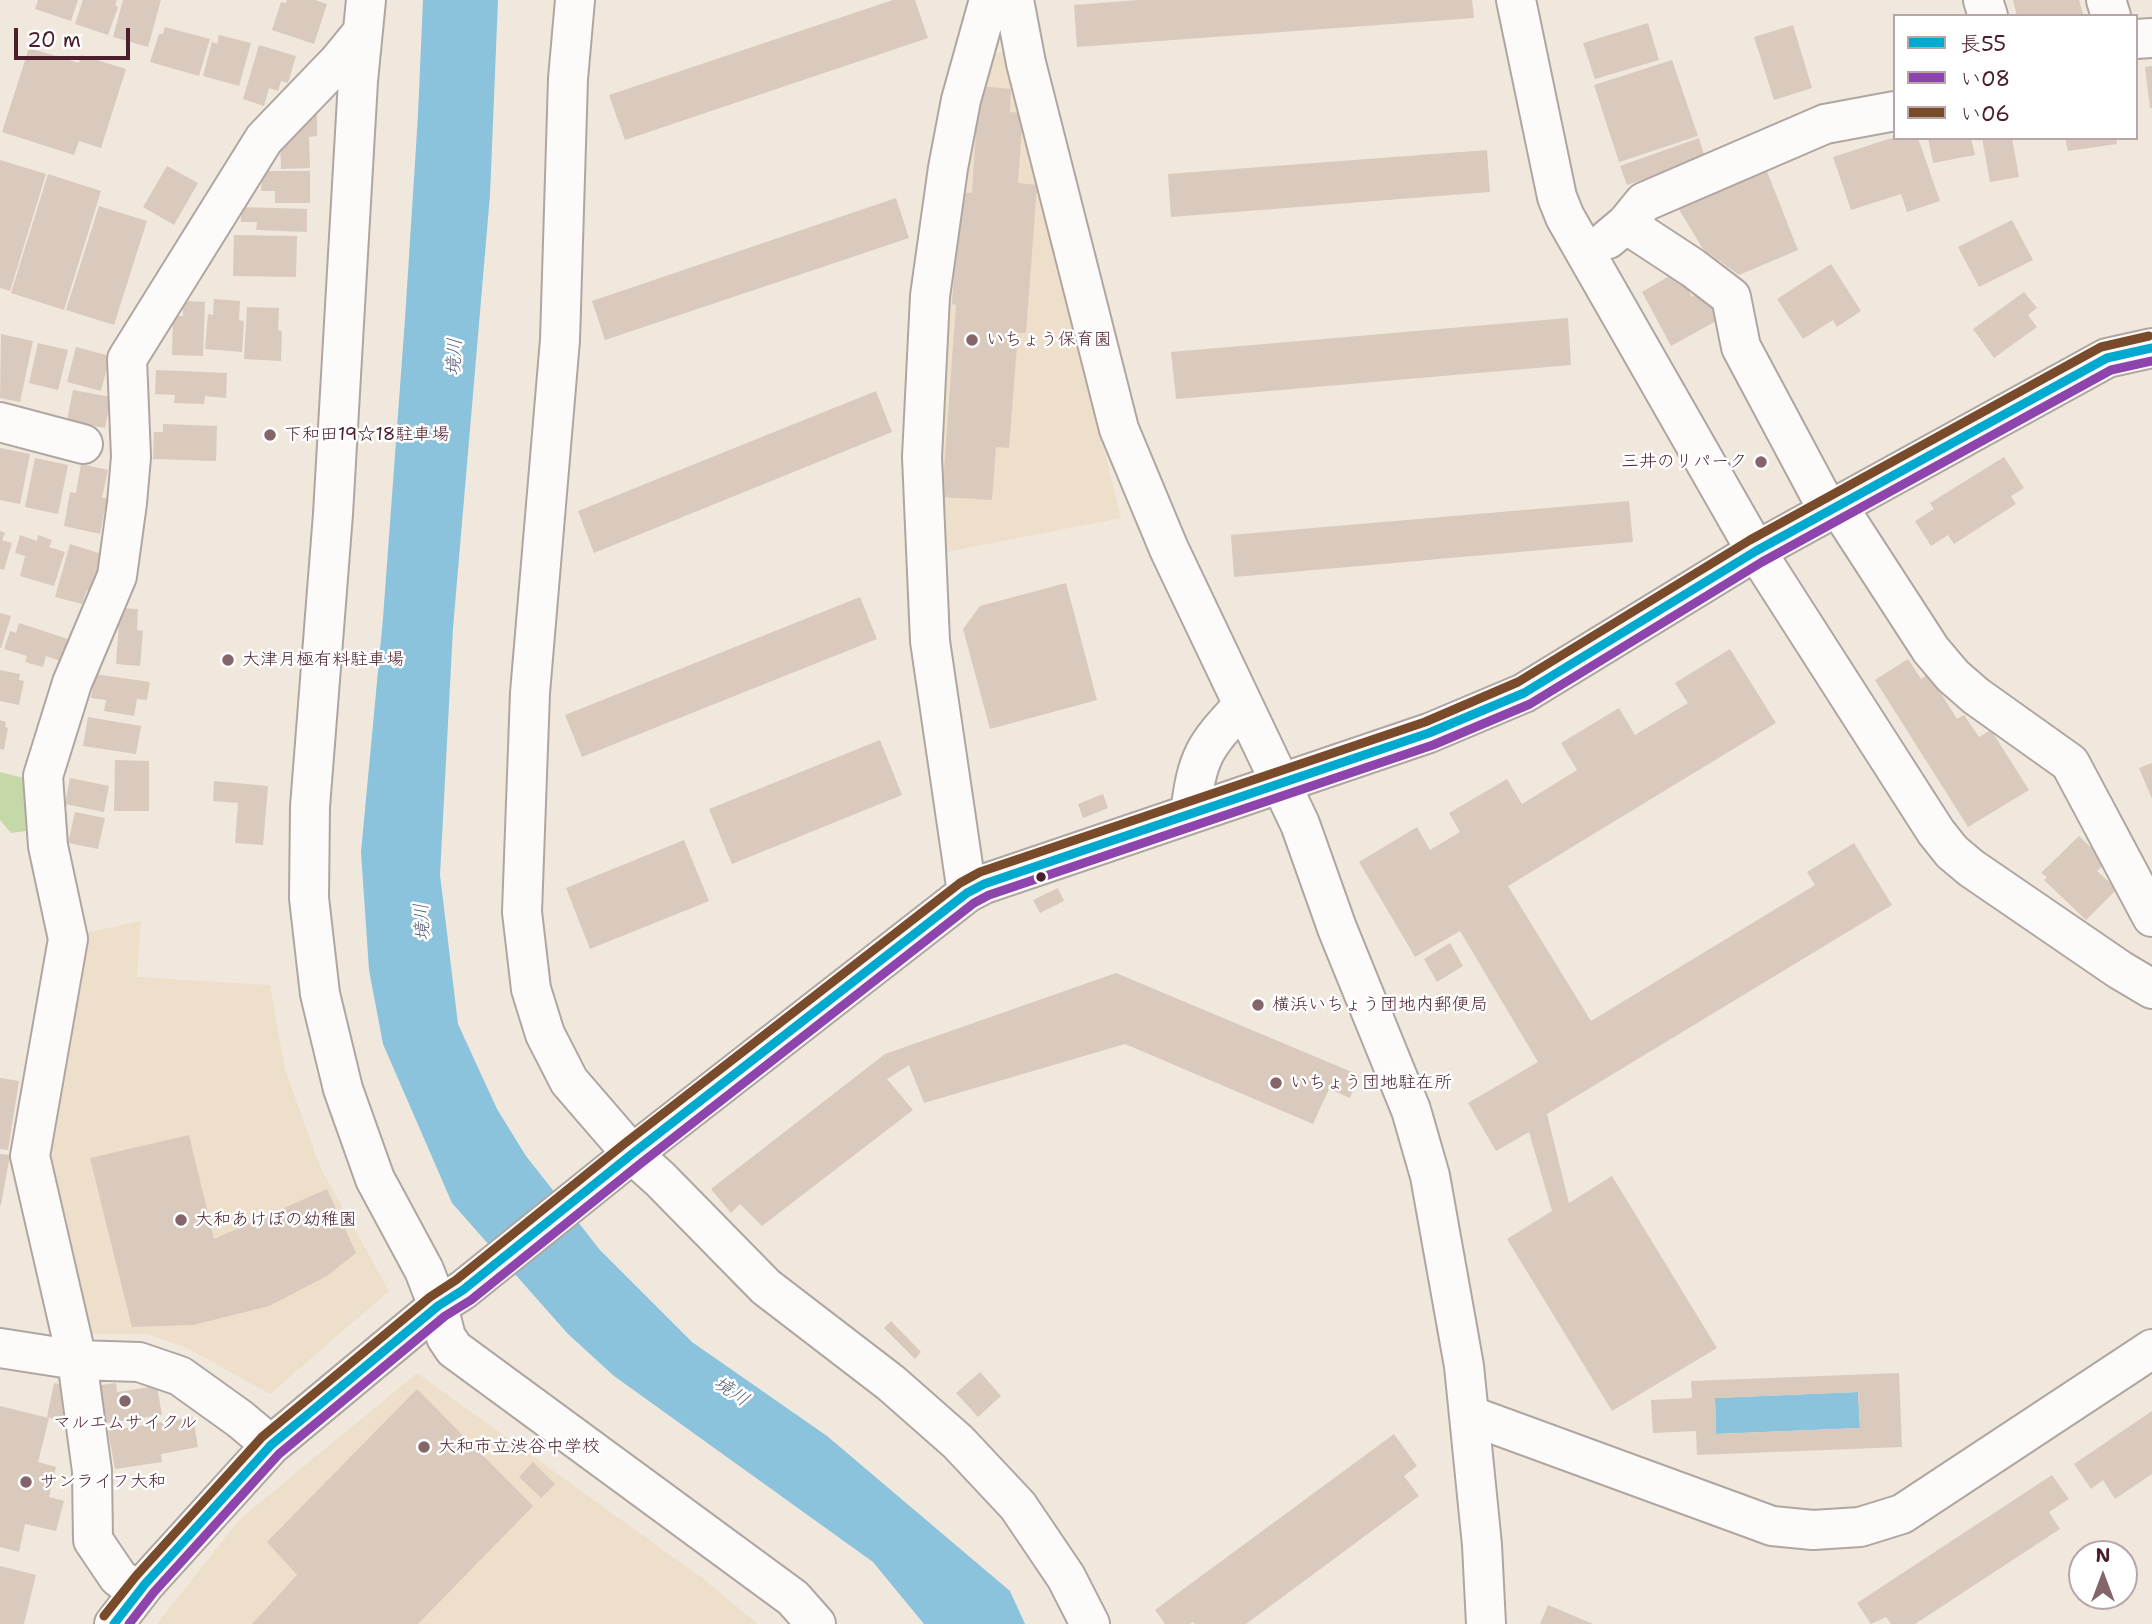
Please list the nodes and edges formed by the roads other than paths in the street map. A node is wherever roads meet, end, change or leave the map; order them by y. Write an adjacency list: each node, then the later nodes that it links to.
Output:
1 (575, 0): 21 (street)
2 (989, 0): 17 (street)
3 (1014, 0): 14 (street)
4 (1516, 0): 8 (street)
5 (363, 17): 22 (street); 25 (street)
6 (1893, 111): 7 (street)
7 (1626, 223): 8 (street); 12 (street)
8 (1587, 256): 13 (street)
9 (2152, 348): 12 (street)
10 (0, 422): 11 (street)
11 (83, 443)
12 (1833, 508): 13 (street); 18 (street)
13 (1756, 551): 15 (street); 19 (street)
14 (1244, 705): 15 (street); 16 (street)
15 (1282, 783): 16 (street); 26 (street)
16 (1190, 814): 17 (street)
17 (967, 893): 21 (street)
18 (2152, 917)
19 (2136, 962): 20 (street)
20 (2152, 989)
21 (632, 1154): 22 (street); 31 (street)
22 (450, 1298): 27 (street); 30 (street)
23 (0, 1348): 25 (street)
24 (2152, 1349): 26 (street)
25 (77, 1360): 27 (street); 28 (street)
26 (1469, 1415): 32 (street)
27 (271, 1445): 28 (street)
28 (138, 1593): 29 (street)
29 (114, 1624)
30 (816, 1624)
31 (1090, 1624)
32 (1486, 1624)

